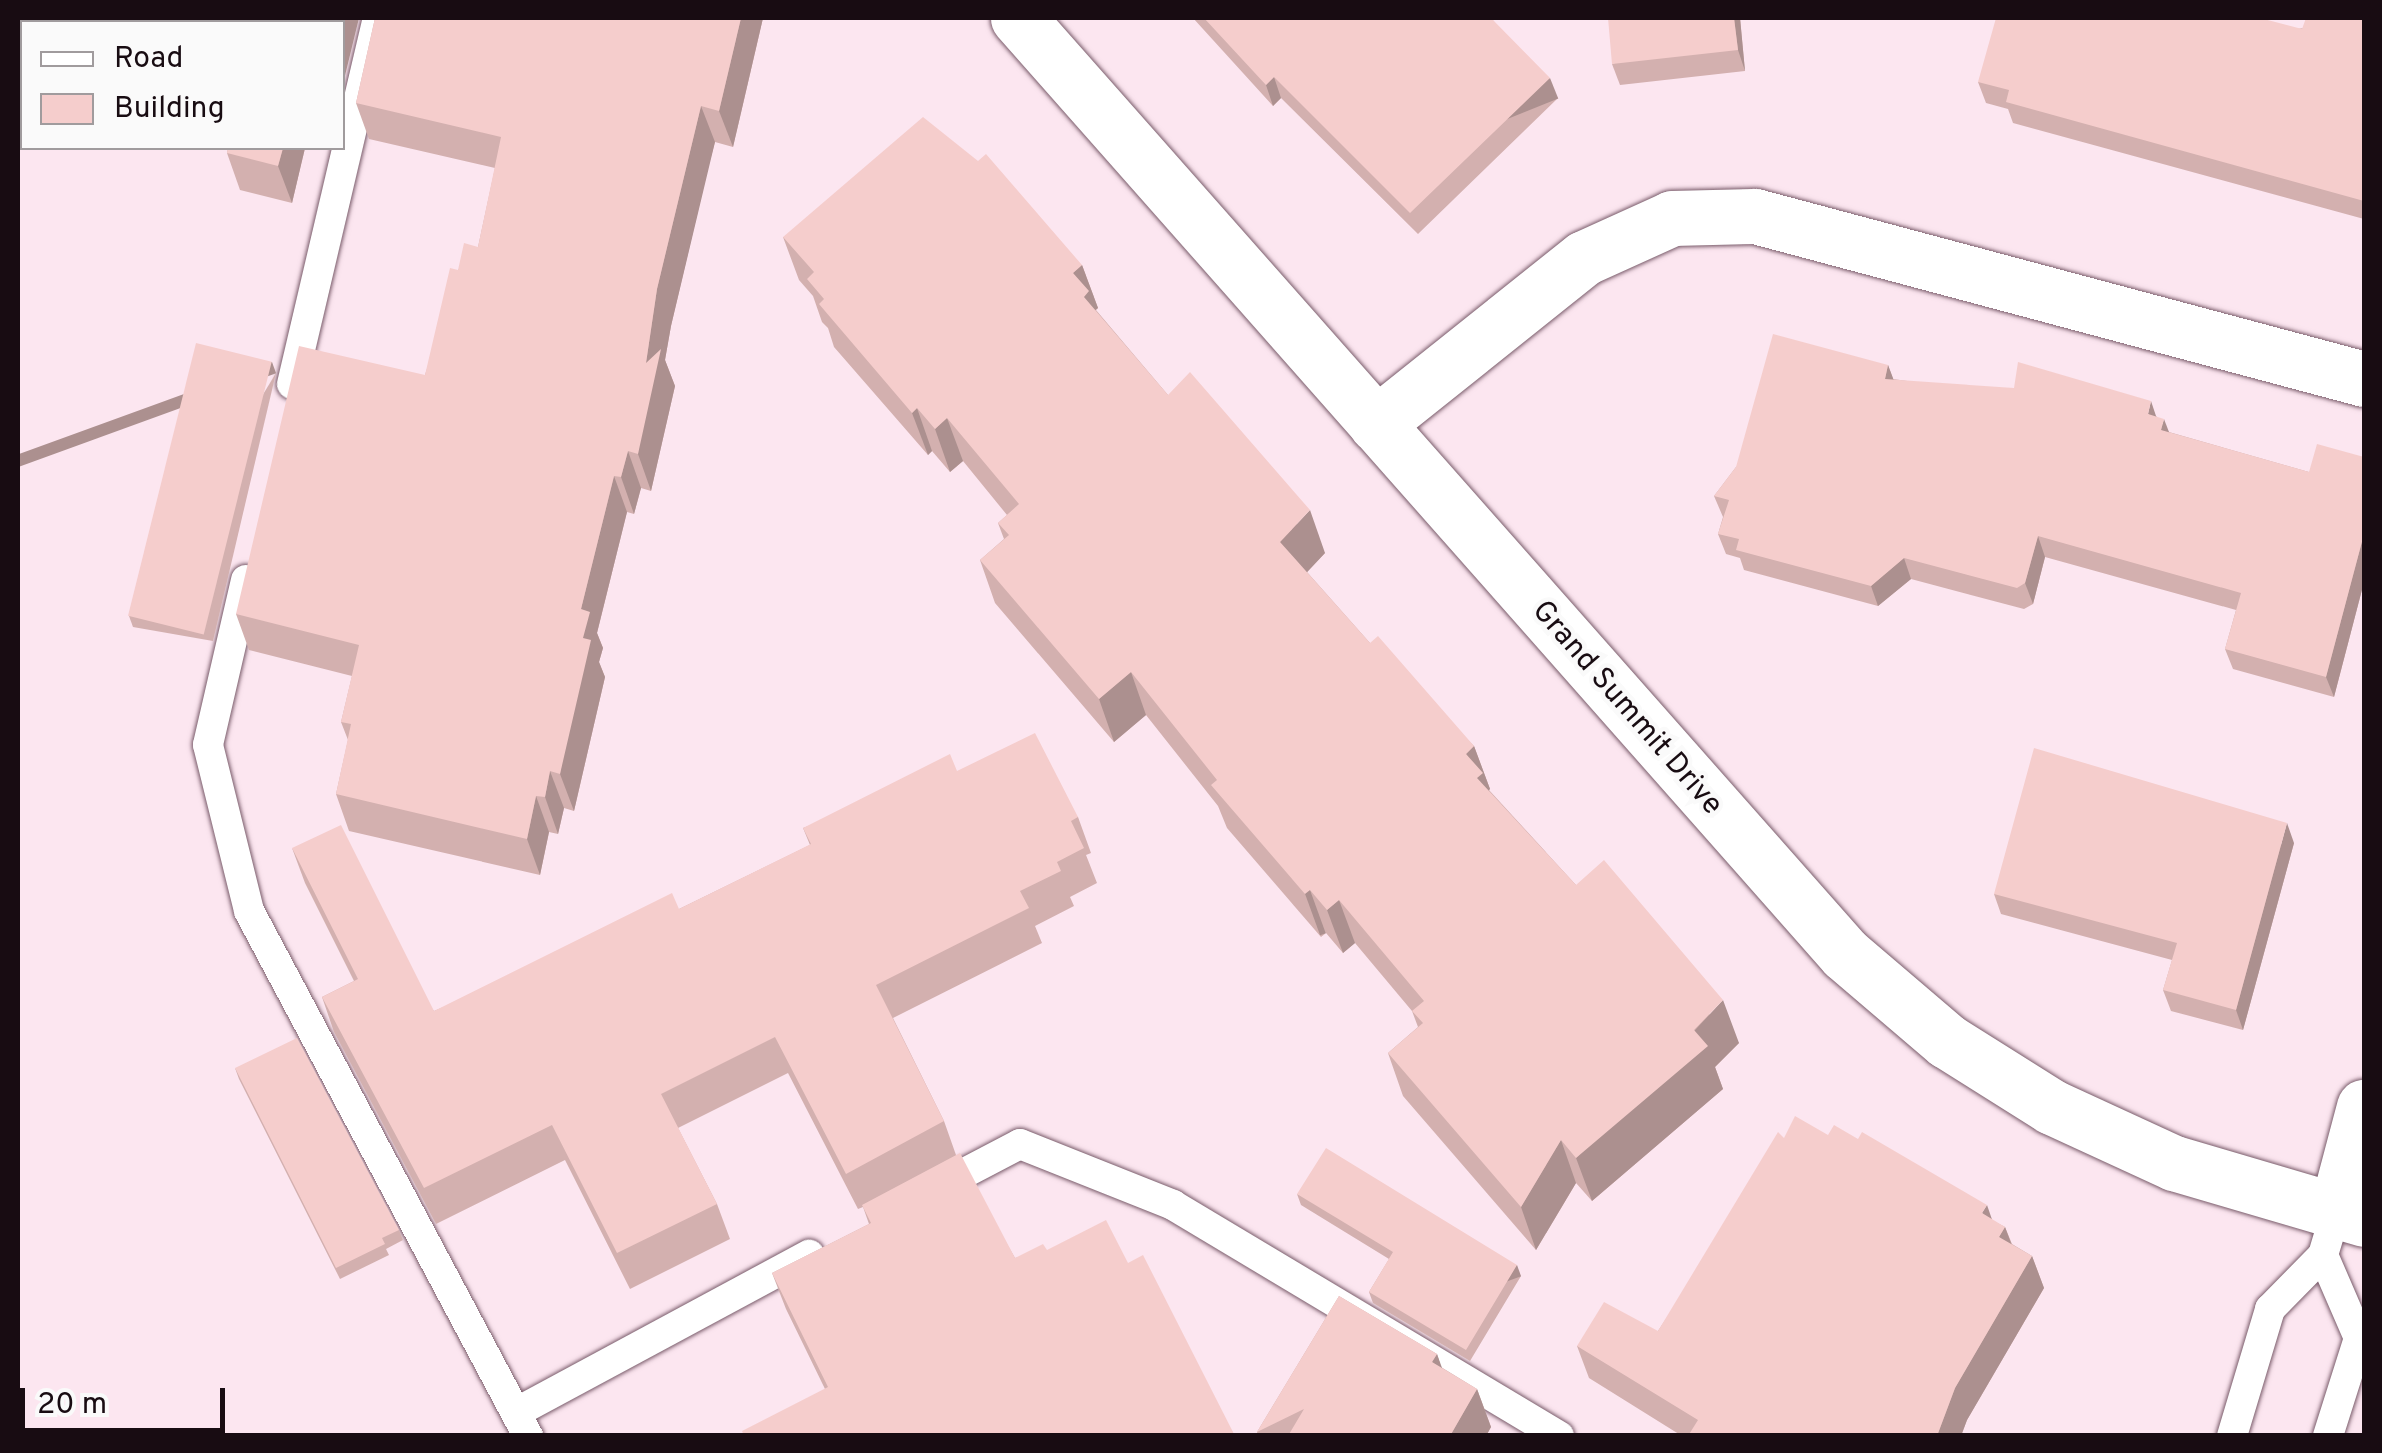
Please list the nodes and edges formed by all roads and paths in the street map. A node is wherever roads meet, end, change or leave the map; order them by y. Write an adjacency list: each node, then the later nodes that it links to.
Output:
1 (378, 18): 4 (lane)
2 (1018, 18): 5 (street, Grand Summit Drive)
3 (2364, 379): 5 (street)
4 (283, 422)
5 (1376, 424): 9 (street, Grand Summit Drive)
6 (252, 555): 11 (lane)
7 (2364, 1107): 9 (street)
8 (898, 1208): 12 (lane)
9 (2341, 1229): 13 (lane); 14 (lane)
10 (829, 1245): 11 (lane)
11 (523, 1424)
12 (1558, 1436)
13 (2232, 1436)
14 (2328, 1436)

